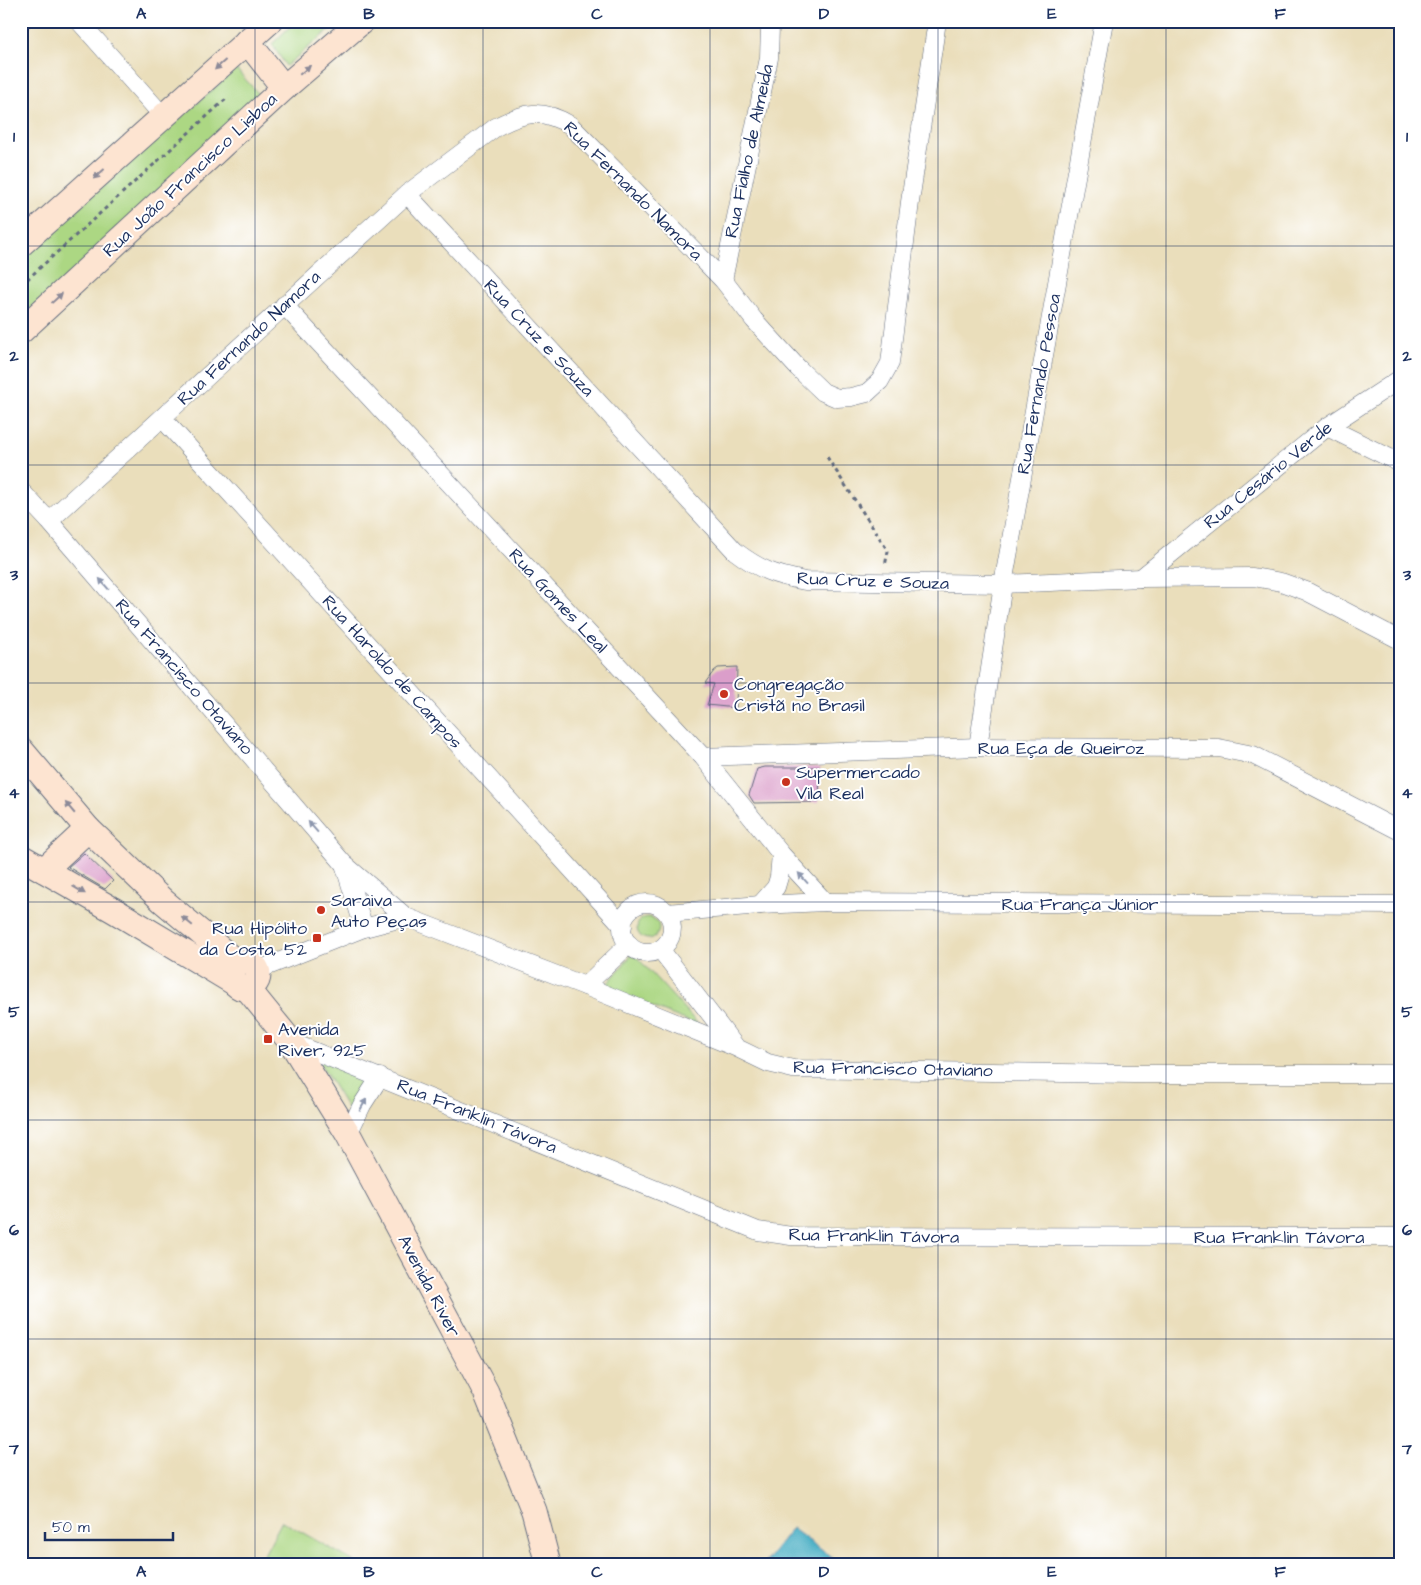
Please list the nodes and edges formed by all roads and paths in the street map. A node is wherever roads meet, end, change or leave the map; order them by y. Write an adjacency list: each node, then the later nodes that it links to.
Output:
1 (79, 21): 10 (street)
2 (270, 21): 7 (street)
3 (362, 21): 8 (street, Rua João Francisco Lisboa, one-way to 3)
4 (769, 21): 13 (street, Rua Fialho de Almeida)
5 (937, 21): 13 (street, Rua Fernando Namora)
6 (1104, 21): 26 (street, Rua Fernando Pessoa)
7 (247, 42): 8 (street); 10 (street, one-way to 10)
8 (284, 88): 16 (street, Rua João Francisco Lisboa, one-way to 8)
9 (226, 99): 14 (path)
10 (163, 116): 12 (street, one-way to 12)
11 (407, 194): 13 (street, Rua Fernando Namora); 15 (street, Rua Fernando Namora); 25 (street, Rua Cruz e Souza)
12 (21, 244)
13 (723, 280)
14 (21, 286)
15 (284, 305): 18 (street, Rua Fernando Namora); 30 (street, Rua Gomes Leal)
16 (21, 331)
17 (1400, 379): 19 (street, Rua Cesário Verde)
18 (162, 418): 23 (street, Rua Fernando Namora); 42 (street, Rua Haroldo de Campos)
19 (1327, 426): 21 (street); 24 (street, Rua Cesário Verde)
20 (827, 457): 25 (path)
21 (1400, 463)
22 (21, 491): 23 (street, Rua Francisco Otaviano)
23 (49, 520): 35 (street, Rua Francisco Otaviano, one-way to 23)
24 (1141, 578): 26 (street, Rua Cruz e Souza); 27 (street, Rua Cruz e Souza)
25 (883, 582): 26 (street, Rua Cruz e Souza)
26 (1003, 584): 28 (street, Rua Fernando Pessoa)
27 (1400, 640)
28 (978, 747): 30 (street, Rua Eça de Queiroz); 32 (street, Rua Eça de Queiroz)
29 (21, 750): 31 (street, one-way to 29)
30 (703, 758): 33 (street, Rua Gomes Leal)
31 (88, 829): 36 (street); 46 (street, one-way to 31)
32 (1400, 831)
33 (781, 854): 37 (street, Rua Gomes Leal, one-way to 33); 38 (street)
34 (21, 857): 36 (street)
35 (344, 864): 41 (street, Rua Francisco Otaviano); 43 (street, Rua Francisco Otaviano)
36 (44, 870): 46 (street, one-way to 46)
37 (825, 902): 38 (street, Rua França Júnior); 39 (street, Rua França Júnior)
38 (760, 905): 40 (street, Rua França Júnior)
39 (1400, 905)
40 (667, 913): 42 (street); 45 (street)
41 (406, 917): 43 (street); 47 (street, Rua Francisco Otaviano)
42 (622, 926): 44 (street)
43 (364, 928): 46 (street)
44 (629, 944): 45 (street); 47 (street)
45 (660, 949): 49 (street)
46 (247, 977): 48 (street, Avenida River)
47 (585, 986): 49 (street, Rua Francisco Otaviano)
48 (284, 1033): 51 (street, Rua Franklin Távora); 52 (street, Avenida River)
49 (735, 1047): 50 (street, Rua Francisco Otaviano)
50 (1400, 1074)
51 (380, 1077): 52 (street, one-way to 51); 53 (street, Rua Franklin Távora)
52 (348, 1134): 54 (street, Avenida River)
53 (1400, 1237)
54 (548, 1564)

